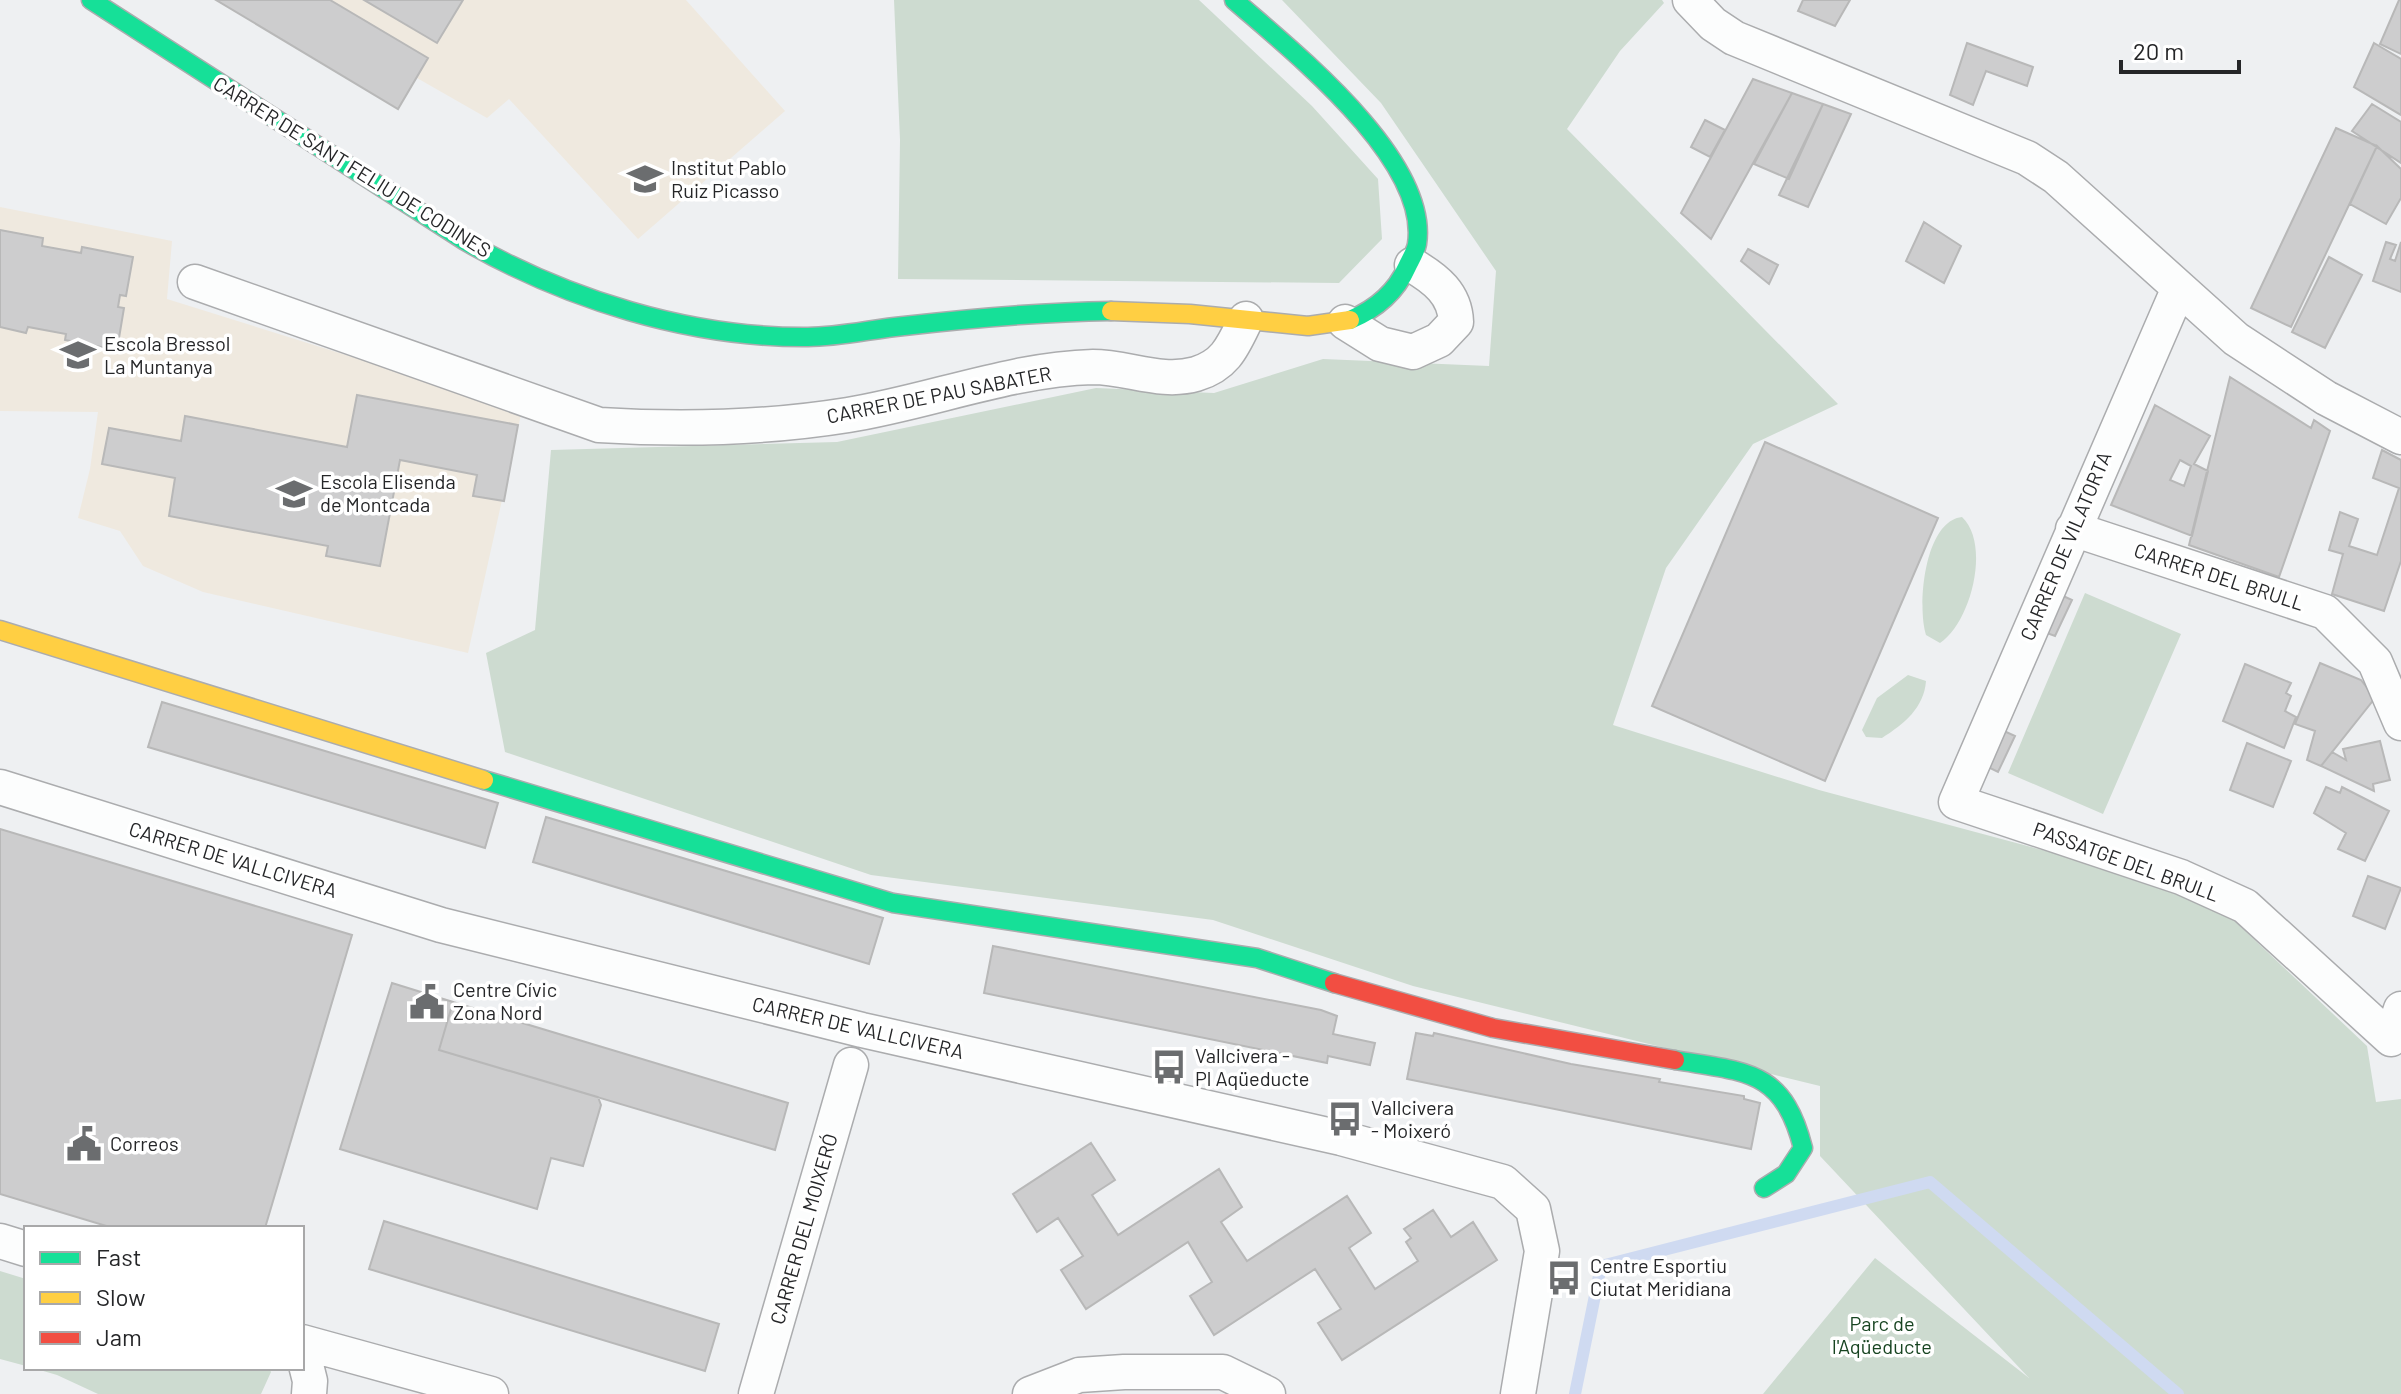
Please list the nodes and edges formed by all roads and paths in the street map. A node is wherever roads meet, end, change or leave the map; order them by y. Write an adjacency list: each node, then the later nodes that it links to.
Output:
1 (91, 0): 7 (street, CARRER DE SANT FELIU DE CODINES)
2 (1234, 0): 4 (street)
3 (1690, 0): 6 (street)
4 (1412, 265): 8 (street, CARRER DE SANT FELIU DE CODINES); 8 (street)
5 (195, 282): 7 (street, CARRER DE PAU SABATER)
6 (2178, 290): 9 (street); 10 (street, CARRER DE VILATORTA)
7 (1246, 319): 8 (street, CARRER DE SANT FELIU DE CODINES)
8 (1345, 322)
9 (2401, 437)
10 (2073, 529): 12 (street, CARRER DEL BRULL); 14 (street, CARRER DE VILATORTA)
11 (0, 630): 17 (street)
12 (2401, 723)
13 (0, 787): 27 (street, CARRER DE VALLCIVERA)
14 (1956, 802): 15 (street, PASSATGE DEL BRULL)
15 (2396, 1024)
16 (851, 1065): 24 (street, CARRER DEL MOIXERÓ)
17 (1764, 1188)
18 (0, 1241): 19 (street)
19 (24, 1248)
20 (304, 1343): 23 (street)
21 (304, 1357): 22 (street)
22 (309, 1394)
23 (491, 1394)
24 (756, 1394)
25 (1030, 1394): 26 (street)
26 (1268, 1394)
27 (1518, 1394)

